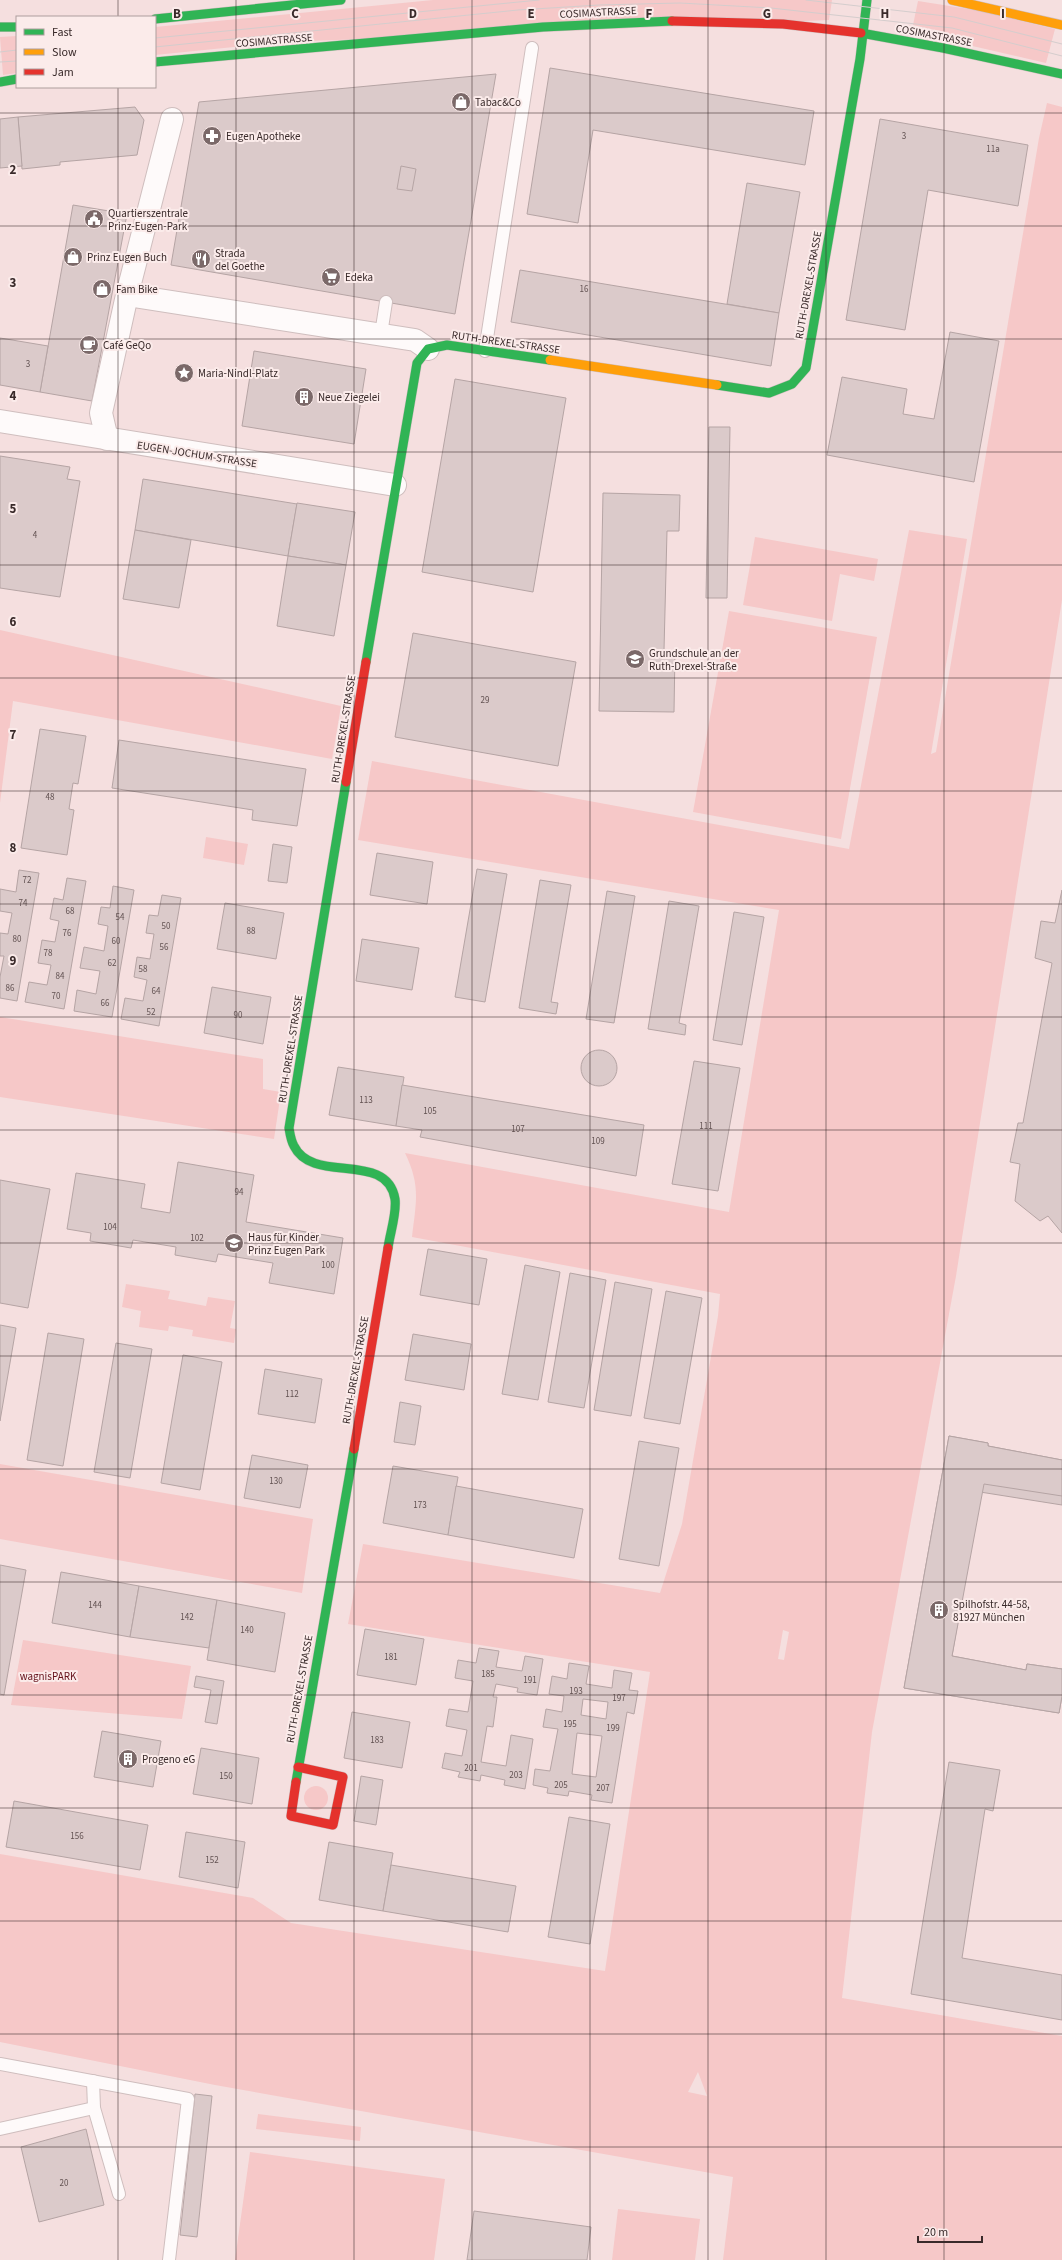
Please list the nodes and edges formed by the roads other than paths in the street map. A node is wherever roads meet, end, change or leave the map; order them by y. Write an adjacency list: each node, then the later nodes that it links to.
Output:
1 (212, 0): 5 (lane)
2 (341, 0): 5 (street)
3 (867, 0): 10 (street, RUTH-DREXEL-STRASSE)
4 (952, 0): 7 (street)
5 (213, 13): 6 (street)
6 (156, 19)
7 (1062, 25)
8 (0, 27): 9 (street)
9 (16, 27)
10 (864, 34): 12 (street, COSIMASTRASSE); 13 (street, COSIMASTRASSE); 21 (street, RUTH-DREXEL-STRASSE)
11 (532, 48): 21 (lane)
12 (156, 62)
13 (1062, 74)
14 (16, 79): 15 (street)
15 (0, 82)
16 (172, 119): 17 (street)
17 (127, 295): 19 (street); 23 (street)
18 (386, 302): 19 (lane)
19 (381, 334): 20 (street)
20 (428, 349): 21 (street, RUTH-DREXEL-STRASSE); 24 (street, RUTH-DREXEL-STRASSE)
21 (485, 351)
22 (0, 421): 23 (street, EUGEN-JOCHUM-STRASSE)
23 (107, 439): 24 (street, EUGEN-JOCHUM-STRASSE)
24 (395, 485): 25 (street, RUTH-DREXEL-STRASSE)
25 (298, 1767): 25 (street, RUTH-DREXEL-STRASSE)
26 (0, 2064): 27 (lane)
27 (93, 2082): 28 (lane); 31 (lane)
28 (94, 2108): 29 (lane); 30 (lane)
29 (0, 2129)
30 (119, 2194)
31 (169, 2260)

